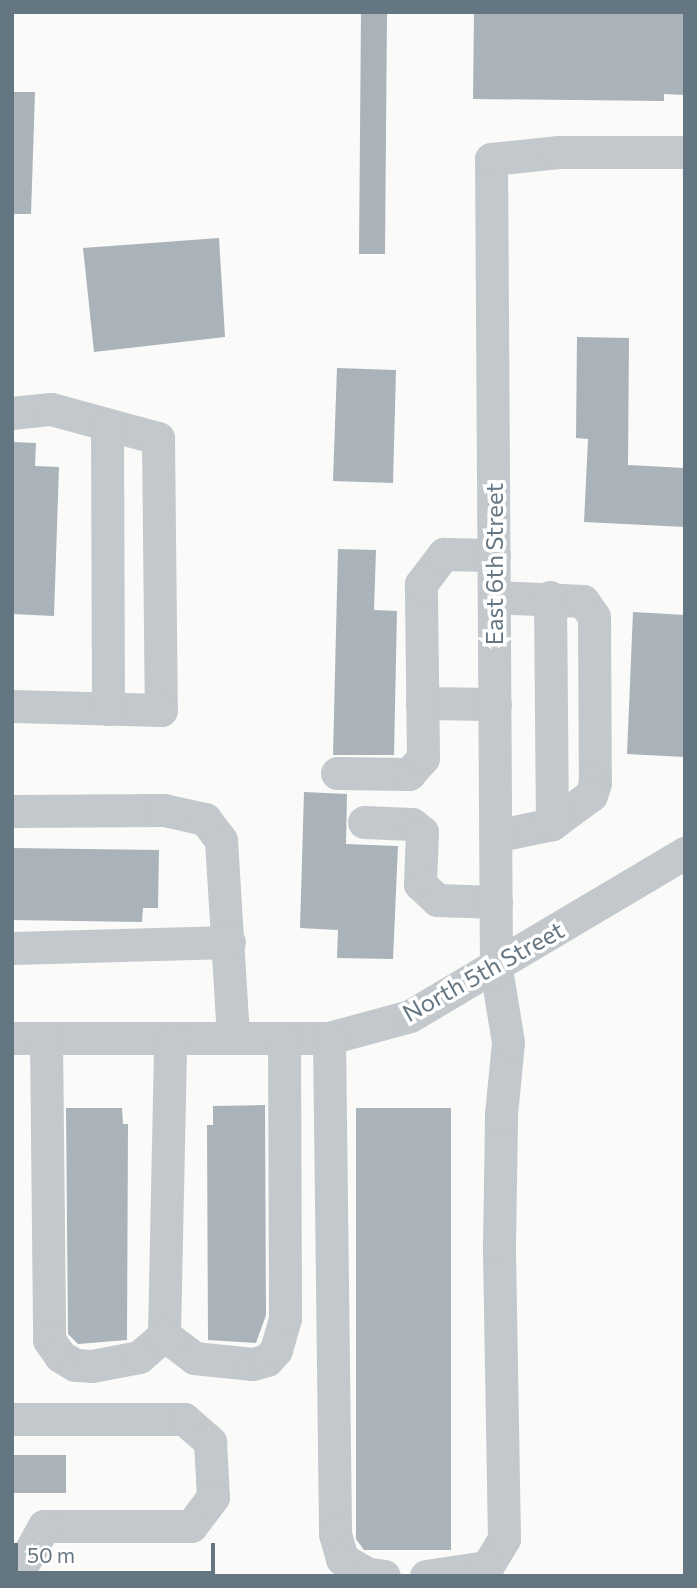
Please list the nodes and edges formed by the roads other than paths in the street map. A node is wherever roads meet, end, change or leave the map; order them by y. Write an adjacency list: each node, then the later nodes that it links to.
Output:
1 (685, 152): 4 (street, East 6th Street)
2 (12, 413): 3 (street)
3 (107, 425): 10 (street); 10 (street)
4 (494, 555): 5 (street, East 6th Street); 7 (street)
5 (494, 597): 6 (street); 8 (street, East 6th Street)
6 (550, 597): 14 (street); 14 (street)
7 (422, 703): 8 (street); 11 (street)
8 (495, 705): 15 (street, East 6th Street)
9 (12, 706): 10 (street)
10 (108, 709)
11 (337, 772)
12 (12, 811): 18 (street)
13 (364, 822): 17 (street)
14 (552, 824): 15 (street)
15 (495, 836): 17 (street, East 6th Street)
16 (685, 853): 20 (street, North 5th Street)
17 (496, 902): 20 (street, East 6th Street)
18 (229, 942): 19 (street); 24 (street)
19 (12, 948)
20 (496, 969): 26 (street, North 5th Street); 31 (street, East 6th Street)
21 (12, 1038): 22 (street, North 5th Street)
22 (46, 1038): 23 (street, North 5th Street); 27 (street)
23 (170, 1038): 24 (street, North 5th Street); 27 (street)
24 (233, 1038): 25 (street, North 5th Street)
25 (284, 1038): 26 (street, North 5th Street); 27 (street)
26 (329, 1038): 30 (street)
27 (163, 1335)
28 (12, 1419): 29 (street)
29 (16, 1576)
30 (384, 1576)
31 (426, 1576)

